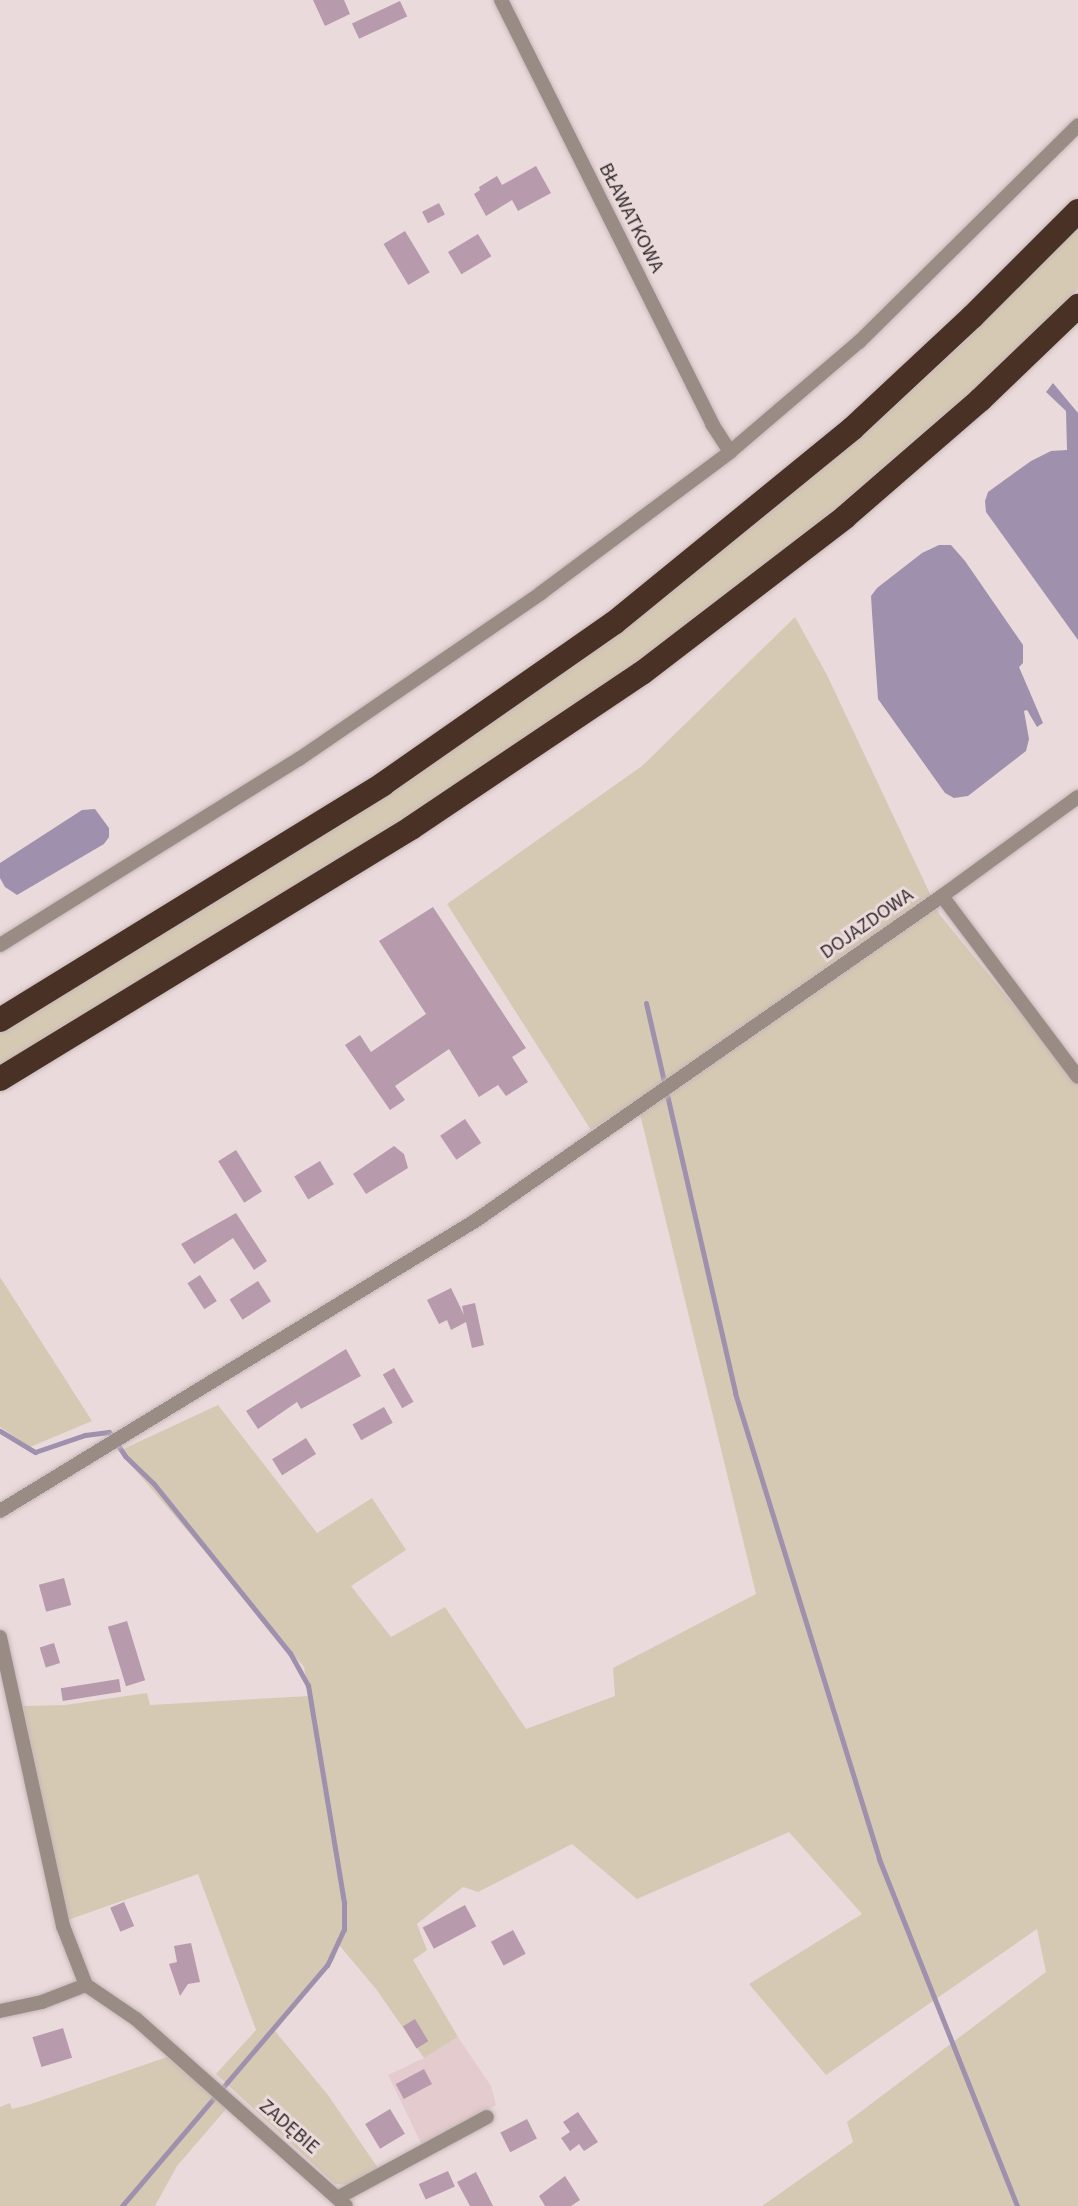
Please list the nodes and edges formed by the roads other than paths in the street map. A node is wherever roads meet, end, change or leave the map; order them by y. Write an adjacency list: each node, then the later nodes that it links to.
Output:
1 (501, 0): 5 (street, BŁAWATKOWA)
2 (1078, 125): 5 (street)
3 (1078, 211): 9 (highway)
4 (1078, 306): 11 (highway)
5 (730, 452): 8 (street)
6 (1078, 797): 7 (street, DOJAZDOWA)
7 (942, 896): 10 (street); 12 (street, DOJAZDOWA)
8 (0, 945)
9 (0, 1020)
10 (1078, 1077)
11 (0, 1079)
12 (0, 1511)
13 (0, 1637): 14 (street)
14 (86, 1985): 15 (street); 17 (street, ZADĘBIE)
15 (0, 2011)
16 (487, 2117): 17 (street)
17 (343, 2202)

